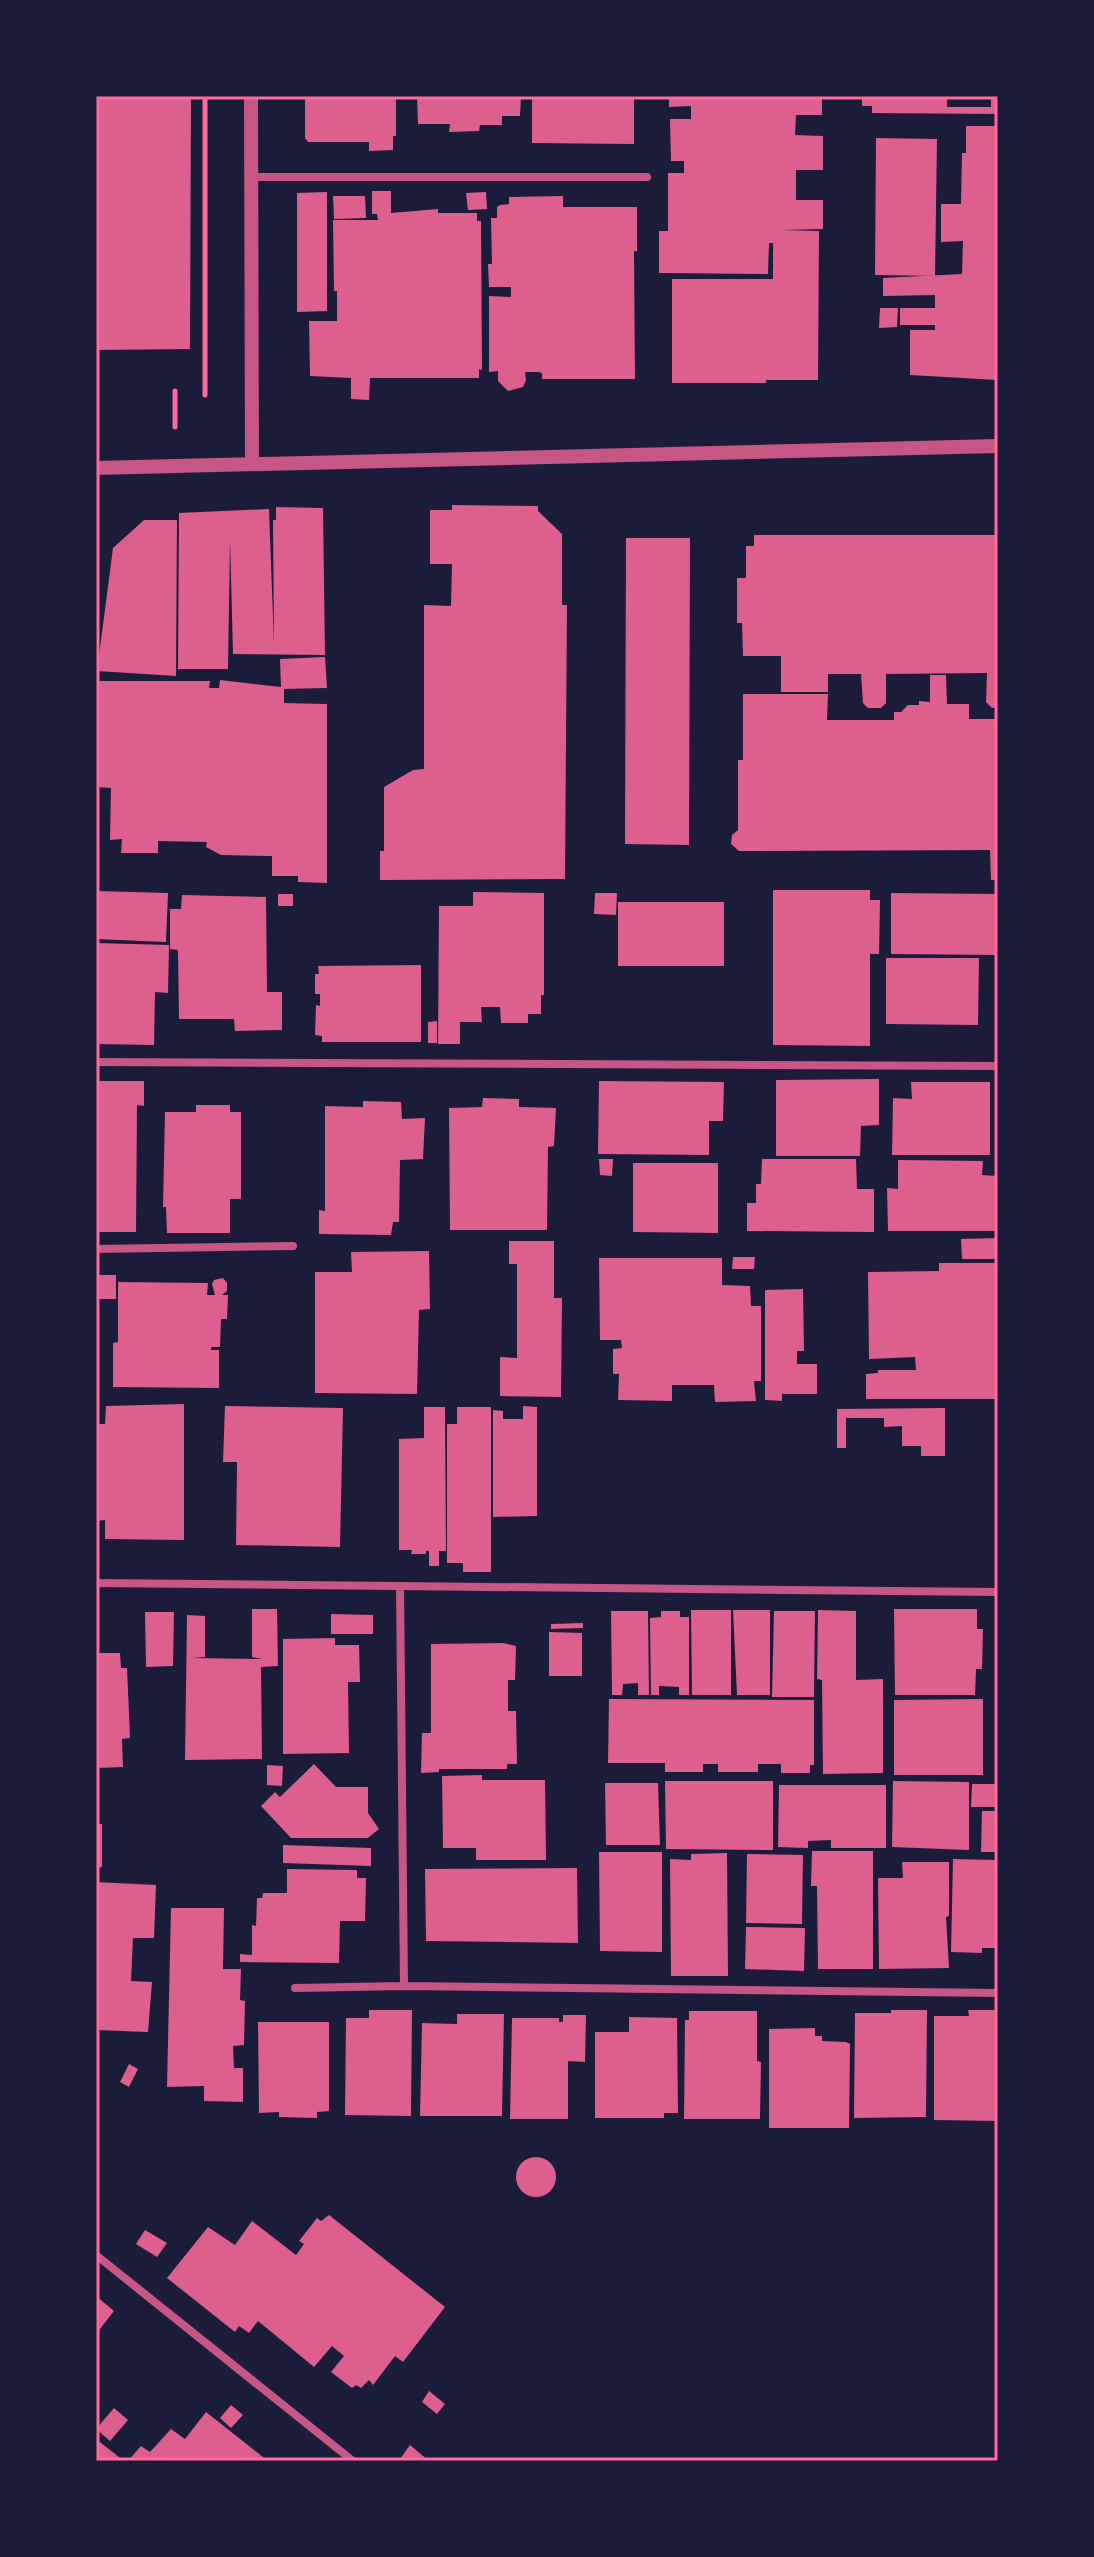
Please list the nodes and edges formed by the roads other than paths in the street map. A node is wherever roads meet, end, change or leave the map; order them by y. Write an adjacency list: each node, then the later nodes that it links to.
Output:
1 (251, 96): 2 (street)
2 (251, 177): 3 (street); 5 (street)
3 (647, 177)
4 (998, 446): 5 (street)
5 (252, 464): 6 (street)
6 (96, 468)
7 (96, 1062): 8 (street)
8 (998, 1066)
9 (293, 1246): 10 (street)
10 (96, 1249)
11 (96, 1583): 12 (street)
12 (400, 1586): 13 (street); 14 (street)
13 (998, 1592)
14 (404, 1986): 15 (street); 16 (street)
15 (295, 1988)
16 (998, 1993)
17 (96, 2255): 18 (street)
18 (353, 2461)

